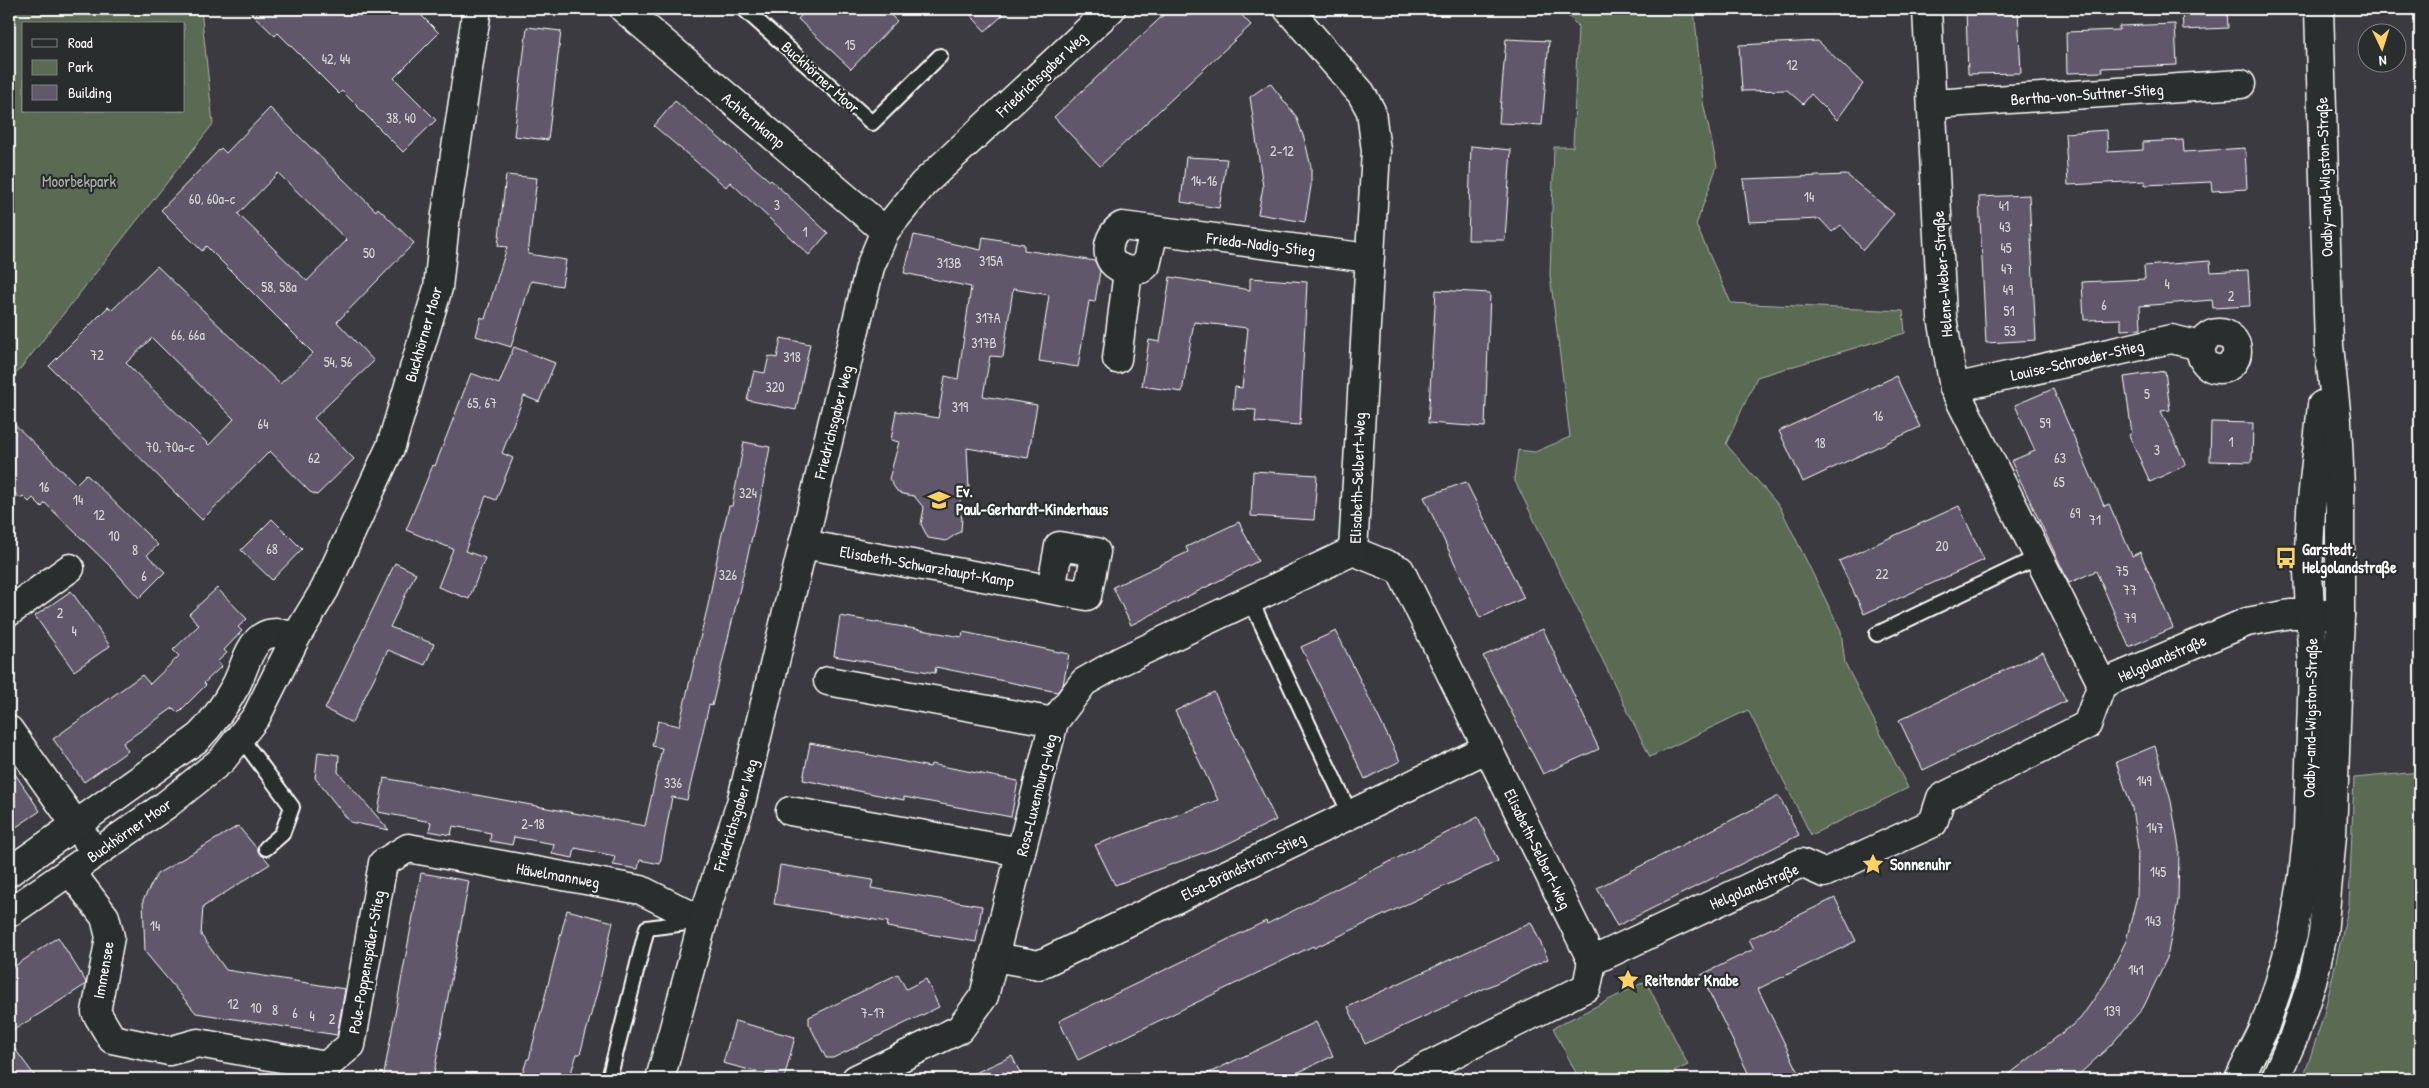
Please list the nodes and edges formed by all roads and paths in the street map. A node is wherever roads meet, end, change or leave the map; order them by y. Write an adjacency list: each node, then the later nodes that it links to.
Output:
1 (477, 9): 29 (street, Buckhörner Moor)
2 (624, 9): 12 (street, Achternkamp)
3 (744, 9): 8 (lane, Buckhörner Moor)
4 (1111, 9): 12 (street, Friedrichsgaber Weg)
5 (1288, 9): 13 (street, Elisabeth-Selbert-Weg)
6 (1927, 9): 10 (street, Helene-Weber-Straße)
7 (2319, 9): 16 (street, Oadby-and-Wigston-Straße)
8 (940, 56)
9 (2241, 84): 10 (street, Bertha-von-Suttner-Stieg)
10 (1933, 104): 18 (street, Helene-Weber-Straße)
11 (1154, 230): 13 (street, Frieda-Nadig-Stieg); 14 (street); 14 (street, Frieda-Nadig-Stieg)
12 (885, 231): 19 (street, Friedrichsgaber Weg)
13 (1368, 258): 20 (street, Elisabeth-Selbert-Weg)
14 (1128, 271): 17 (street)
15 (2201, 346): 18 (street, Louise-Schroeder-Stieg)
16 (2329, 346): 26 (street, Oadby-and-Wigston-Straße); 27 (street, Oadby-and-Wigston-Straße)
17 (1117, 359)
18 (1954, 388): 21 (street, Helene-Weber-Straße)
19 (804, 544): 23 (street, Elisabeth-Schwarzhaupt-Kamp); 47 (street, Friedrichsgaber Weg)
20 (1353, 550): 24 (street, Rosa-Luxemburg-Weg); 36 (street, Elisabeth-Selbert-Weg)
21 (2038, 557): 28 (lane); 31 (street, Helene-Weber-Straße)
22 (70, 568): 25 (street)
23 (1051, 589)
24 (1250, 600): 33 (street, Rosa-Luxemburg-Weg); 38 (lane)
25 (9, 612)
26 (2309, 614): 27 (street, Helgolandstraße); 31 (street, Helgolandstraße); 55 (street, Oadby-and-Wigston-Straße)
27 (2340, 614): 56 (street, Oadby-and-Wigston-Straße)
28 (1877, 634)
29 (296, 636): 32 (street); 35 (street, Buckhörner Moor)
30 (828, 681): 33 (street)
31 (2102, 684): 49 (street, Helgolandstraße)
32 (216, 718): 35 (street); 39 (street)
33 (1054, 722): 42 (street, Rosa-Luxemburg-Weg)
34 (9, 730): 39 (street)
35 (241, 738): 40 (lane); 43 (street, Buckhörner Moor)
36 (1488, 748): 38 (street, Elsa-Brändström-Stieg); 49 (street, Elisabeth-Selbert-Weg)
37 (790, 811): 42 (street)
38 (1350, 814): 48 (street, Elsa-Brändström-Stieg)
39 (75, 825): 43 (street); 45 (street)
40 (266, 848)
41 (408, 848): 47 (street, Häwelmannweg); 50 (street, Pole-Poppenspäler-Stieg)
42 (1021, 852): 48 (street, Rosa-Luxemburg-Weg)
43 (96, 853): 44 (street, Buckhörner Moor)
44 (70, 871): 46 (street, Buckhörner Moor); 50 (street, Immensee)
45 (9, 872)
46 (9, 913)
47 (702, 920): 51 (street, Friedrichsgaber Weg); 52 (lane)
48 (994, 957): 53 (street, Rosa-Luxemburg-Weg)
49 (1592, 961): 54 (street)
50 (325, 1072)
51 (665, 1078)
52 (609, 1079)
53 (856, 1079)
54 (1403, 1079)
55 (2239, 1079)
56 (2275, 1079)

